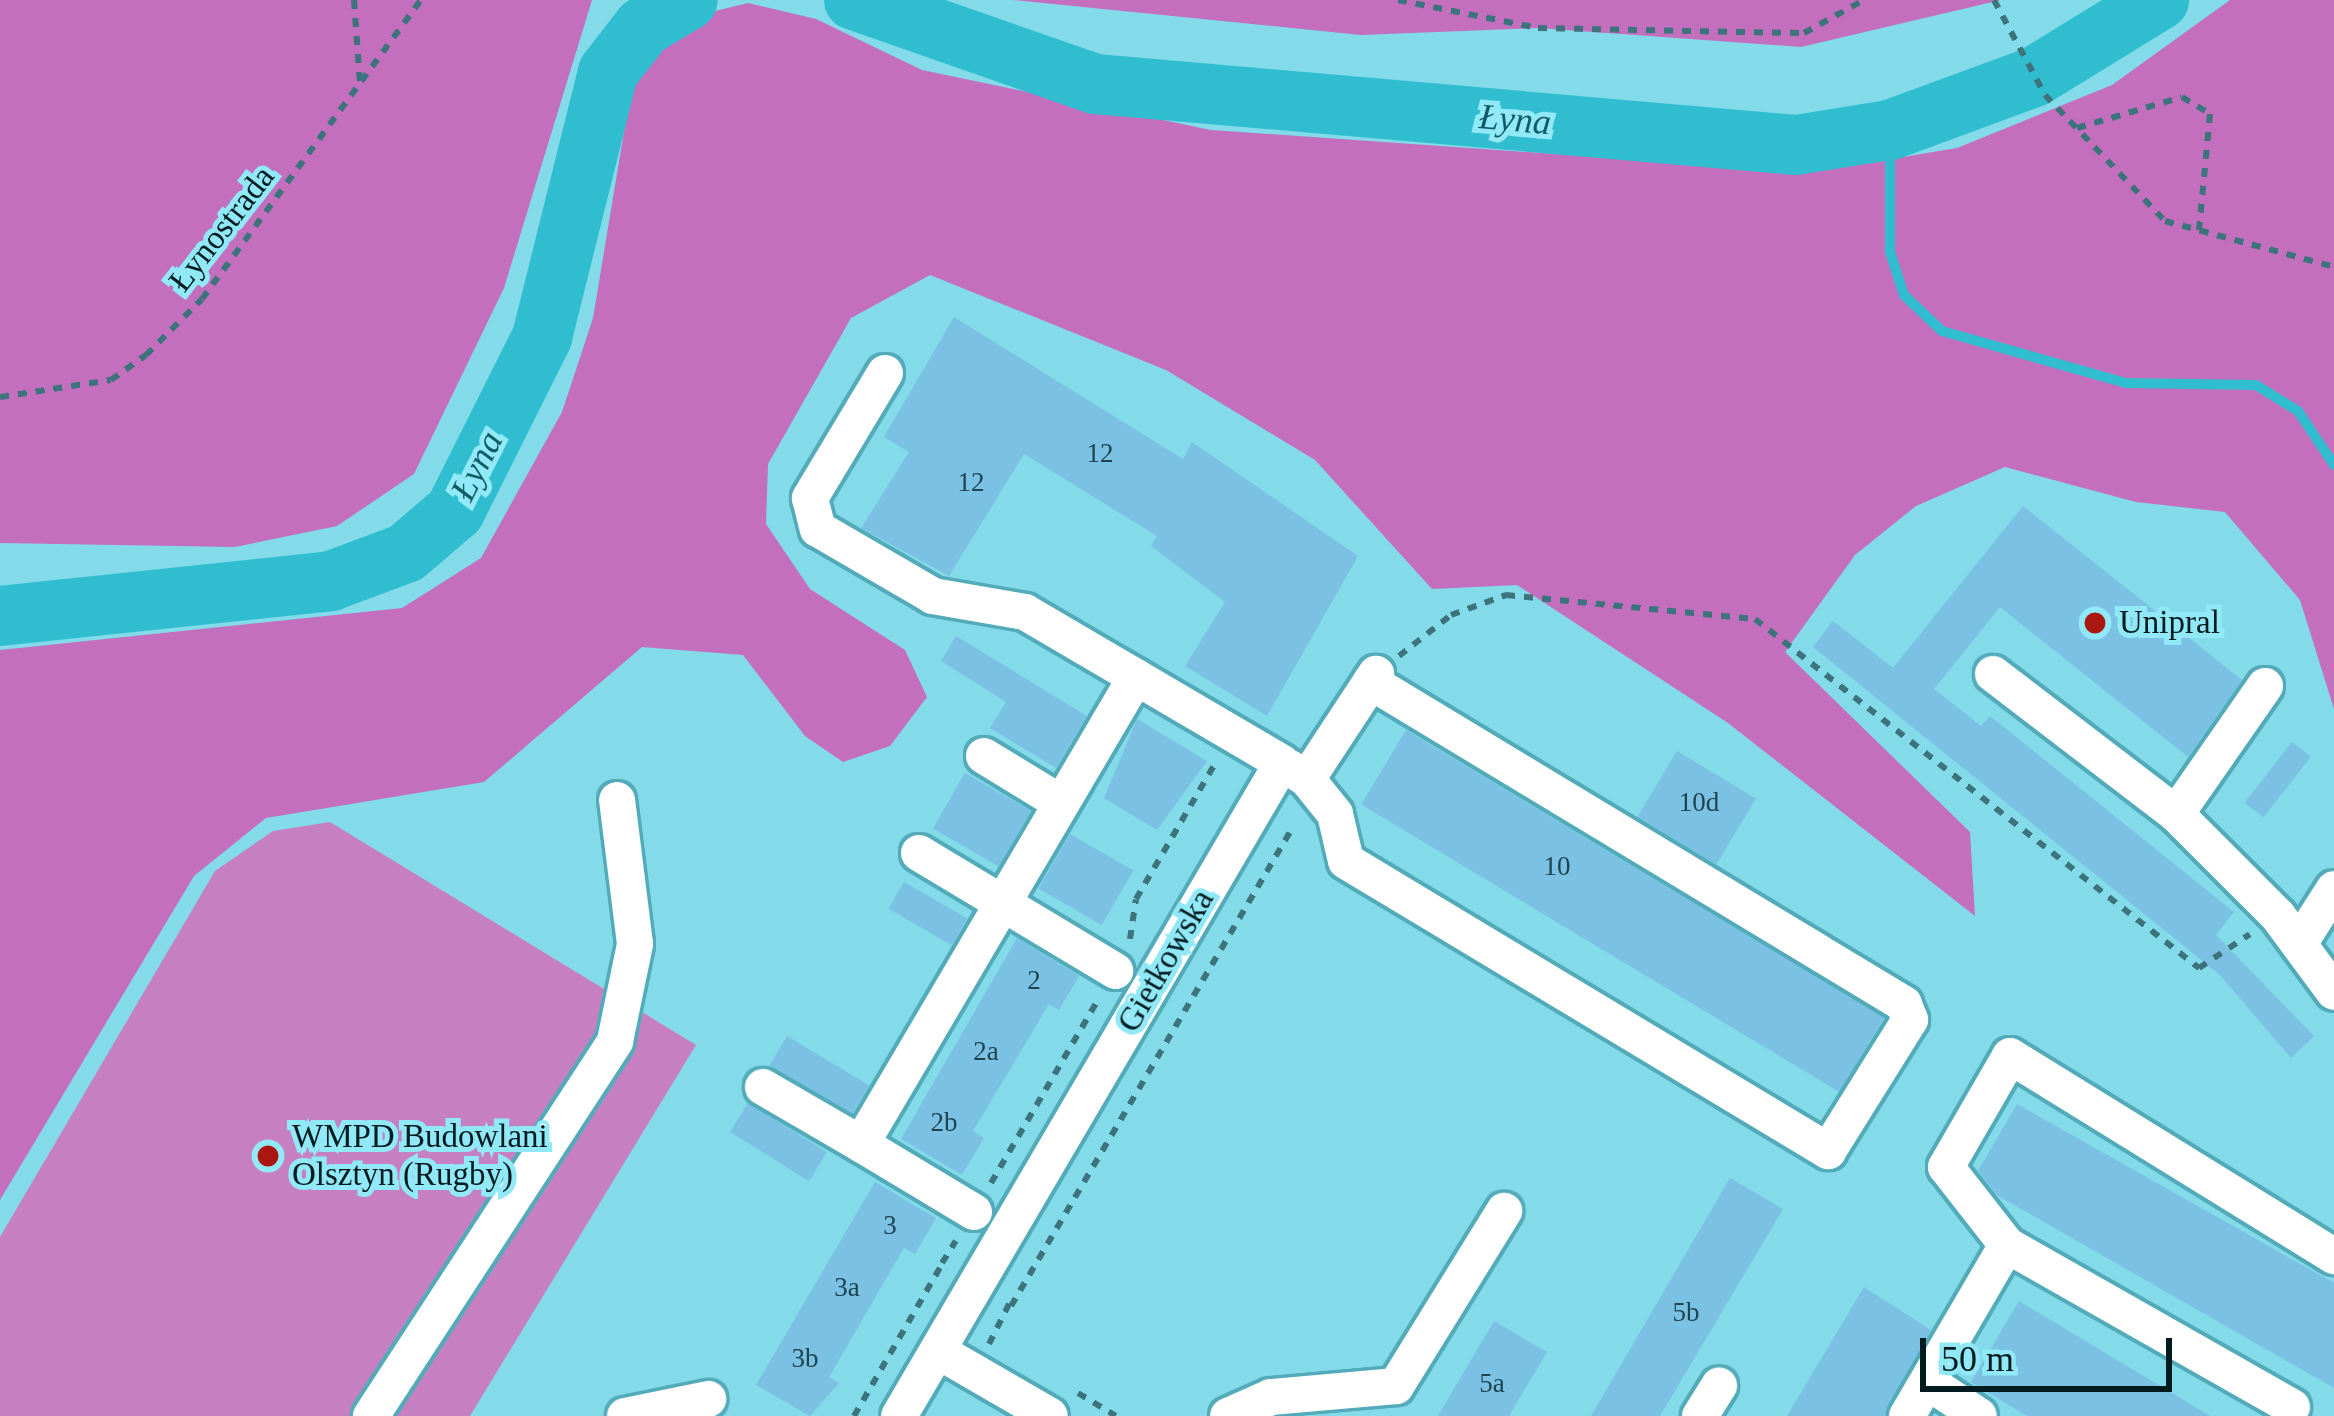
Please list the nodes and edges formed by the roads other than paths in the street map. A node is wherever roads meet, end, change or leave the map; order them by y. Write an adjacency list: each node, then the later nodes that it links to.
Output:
1 (884, 373): 3 (street)
2 (1993, 674): 9 (street)
3 (1136, 677): 6 (street); 8 (street)
4 (2266, 686): 9 (street)
5 (984, 756): 8 (street)
6 (1294, 771): 6 (street, Gietkowska); 22 (street, Gietkowska)
7 (616, 800): 26 (street)
8 (1061, 803): 12 (street)
9 (2176, 814): 13 (street)
10 (920, 854): 12 (street)
11 (2334, 889): 13 (street)
12 (1002, 903): 14 (street); 17 (street)
13 (2289, 930): 15 (street)
14 (1114, 971)
15 (2334, 992)
16 (763, 1088): 17 (street)
17 (861, 1144): 19 (street)
18 (1504, 1211): 30 (street)
19 (974, 1212)
20 (2007, 1245): 21 (street); 23 (street); 25 (street)
21 (2334, 1256)
22 (938, 1351): 28 (street, Gietkowska); 29 (street)
23 (1928, 1382): 31 (street); 32 (street)
24 (708, 1399): 27 (street)
25 (2272, 1405)
26 (371, 1416)
27 (625, 1416)
28 (898, 1416)
29 (1050, 1416)
30 (1228, 1416)
31 (1907, 1416)
32 (1979, 1416)

